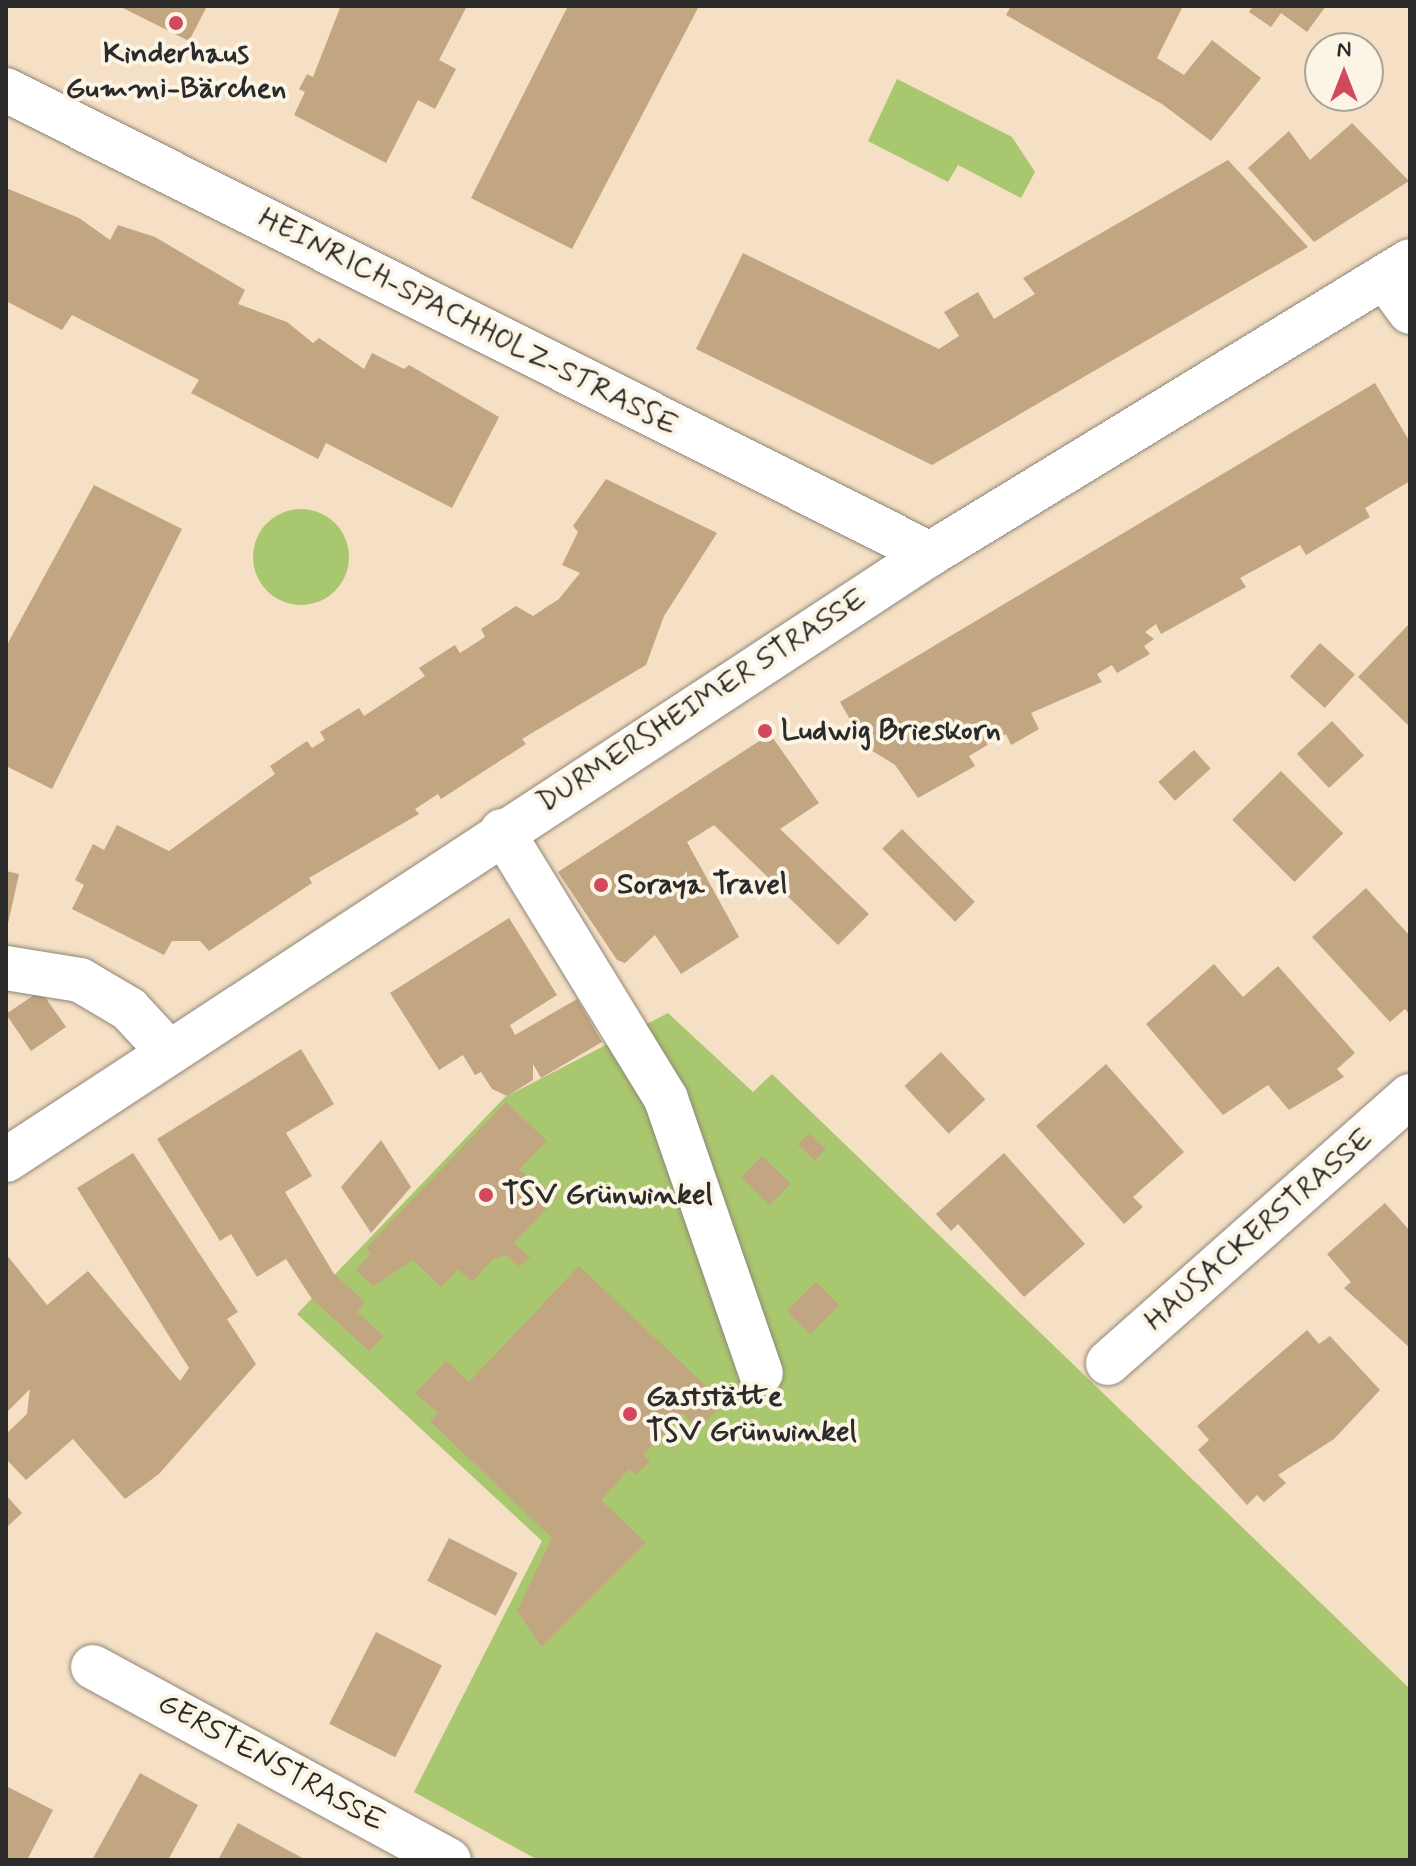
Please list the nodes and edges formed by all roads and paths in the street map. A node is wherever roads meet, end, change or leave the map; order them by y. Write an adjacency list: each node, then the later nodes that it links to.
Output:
1 (6, 90): 3 (street, HEINRICH-SPACHHOLZ-STRASSE)
2 (1402, 284): 3 (street, DURMERSHEIMER STRASSE)
3 (930, 554): 4 (street, DURMERSHEIMER STRASSE)
4 (502, 831): 6 (street, DURMERSHEIMER STRASSE); 10 (street)
5 (6, 968): 6 (street)
6 (166, 1049): 8 (street, DURMERSHEIMER STRASSE)
7 (1410, 1096): 9 (street, HAUSACKERSTRASSE)
8 (6, 1160)
9 (1108, 1363)
10 (761, 1373)
11 (93, 1667): 12 (street, GERSTENSTRASSE)
12 (449, 1860)

